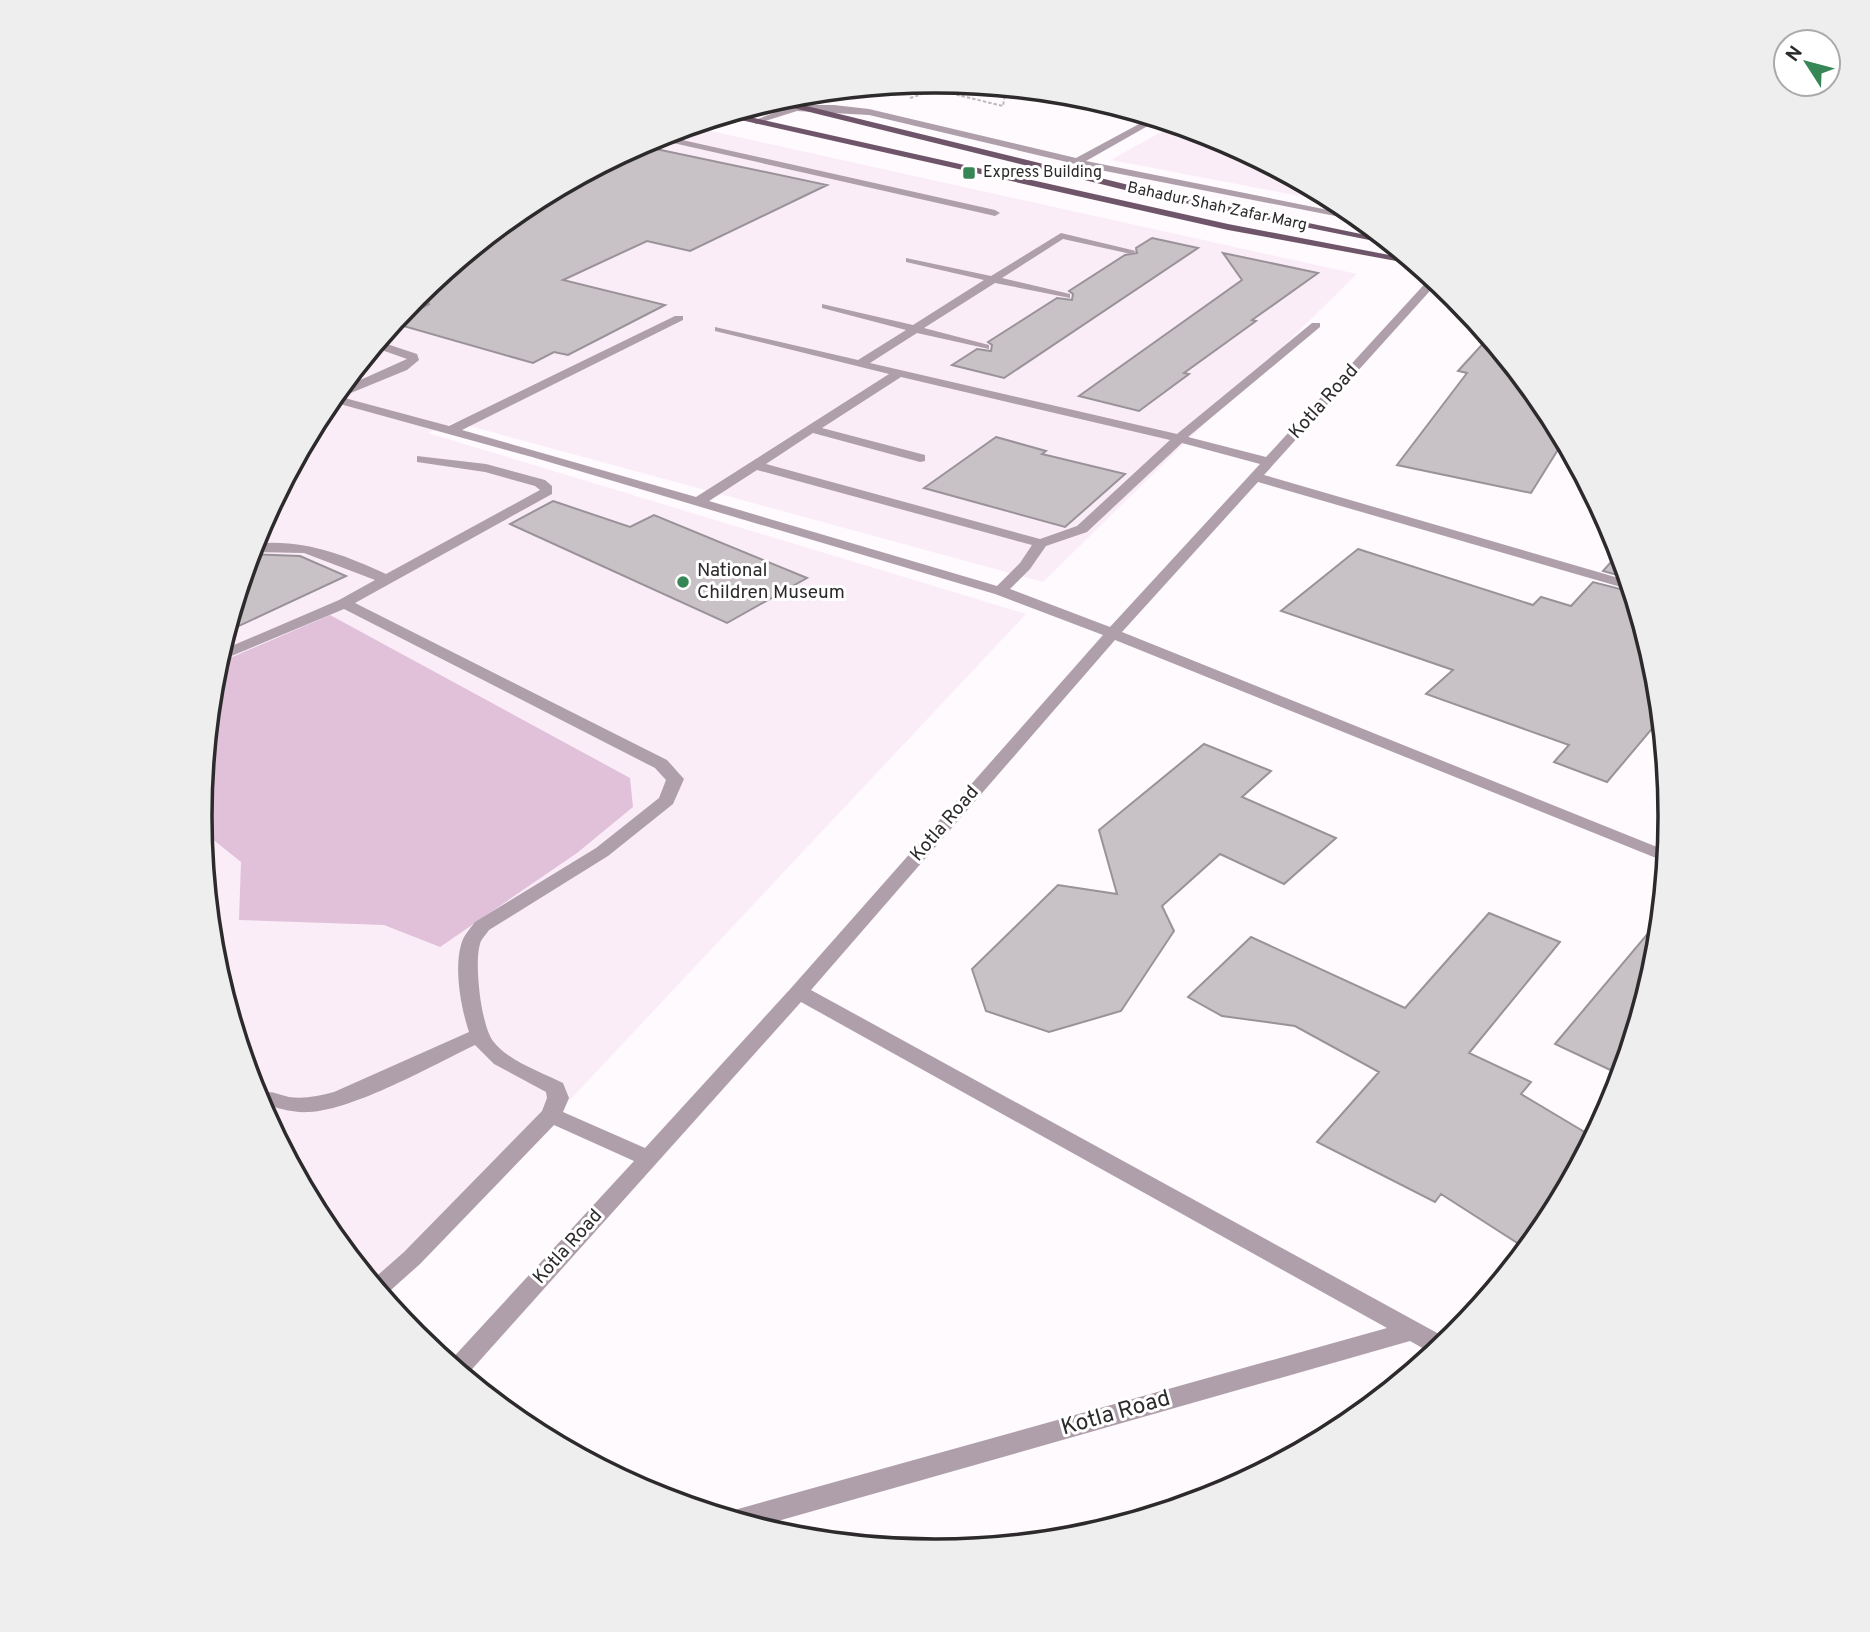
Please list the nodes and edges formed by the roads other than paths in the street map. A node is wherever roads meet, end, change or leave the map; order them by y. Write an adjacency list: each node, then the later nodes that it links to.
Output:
1 (796, 107): 3 (street); 6 (street); 9 (main road, Bahadur Shah Zafar Marg)
2 (744, 118): 3 (main road, Bahadur Shah Zafar Marg)
3 (756, 121): 11 (main road, Bahadur Shah Zafar Marg)
4 (1144, 124): 6 (street)
5 (676, 141): 7 (street)
6 (1077, 161): 8 (street)
7 (995, 213)
8 (1336, 214)
9 (1370, 239)
10 (1131, 251): 13 (street)
11 (1397, 259)
12 (910, 260): 13 (street)
13 (992, 279): 15 (street); 20 (street)
14 (1428, 287): 32 (street, Kotla Road)
15 (1066, 296)
16 (826, 306): 20 (street)
17 (678, 318): 28 (street)
18 (1316, 325): 29 (street)
19 (719, 329): 23 (street)
20 (915, 329): 22 (street); 23 (street)
21 (385, 347): 25 (street)
22 (985, 347)
23 (860, 364): 24 (street)
24 (899, 373): 27 (street); 29 (street)
25 (352, 388)
26 (344, 400): 28 (street)
27 (811, 429): 30 (street); 33 (street)
28 (449, 431): 35 (street)
29 (1179, 438): 32 (street); 36 (street)
30 (920, 458)
31 (422, 459): 38 (street)
32 (1269, 462): 34 (street, Kotla Road)
33 (755, 465): 35 (street); 36 (street)
34 (1256, 477): 39 (street); 42 (street, Kotla Road)
35 (696, 503): 40 (street)
36 (1041, 543): 40 (street)
37 (264, 547): 38 (street)
38 (385, 579): 41 (street)
39 (1620, 583)
40 (1000, 591): 42 (street)
41 (344, 603): 43 (street); 46 (street)
42 (1112, 634): 44 (street); 45 (street, Kotla Road)
43 (231, 652)
44 (1657, 852)
45 (799, 992): 49 (street, Kotla Road); 51 (street)
46 (480, 1035): 47 (street); 48 (street)
47 (269, 1098)
48 (551, 1115): 49 (street); 50 (street)
49 (648, 1158): 53 (street, Kotla Road)
50 (384, 1284)
51 (1413, 1330): 52 (street); 54 (street, Kotla Road)
52 (1432, 1341)
53 (463, 1364)
54 (754, 1516)

